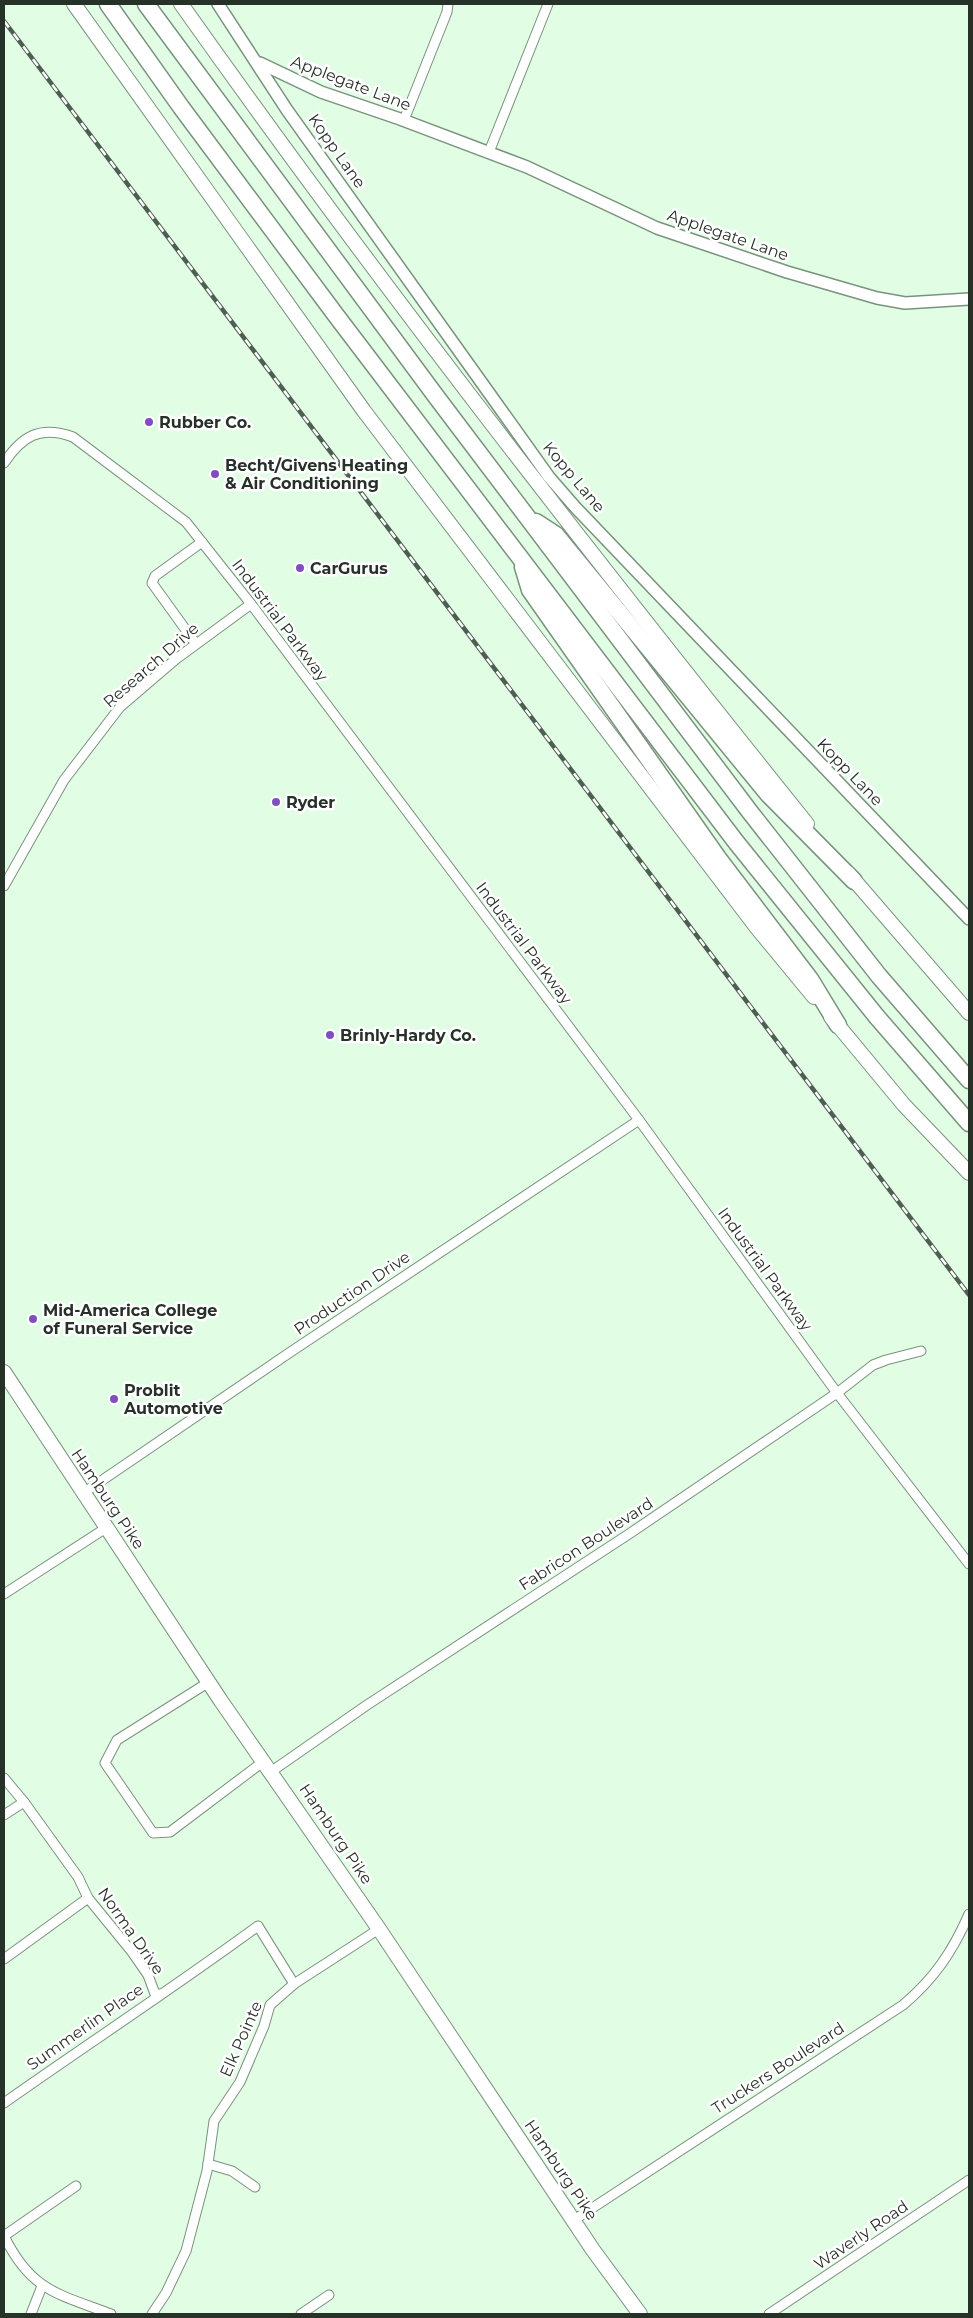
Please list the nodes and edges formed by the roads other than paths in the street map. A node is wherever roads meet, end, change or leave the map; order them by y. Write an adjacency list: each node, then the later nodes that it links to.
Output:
1 (74, 4): 22 (main road)
2 (108, 4): 15 (highway)
3 (146, 4): 13 (highway)
4 (182, 4): 18 (main road)
5 (218, 4): 8 (street, Kopp Lane)
6 (448, 4): 9 (street)
7 (548, 4): 10 (street)
8 (258, 63): 9 (street, Applegate Lane); 20 (street, Kopp Lane)
9 (404, 120): 10 (street, Applegate Lane)
10 (489, 152): 11 (street, Applegate Lane)
11 (969, 299)
12 (4, 463): 14 (street, Industrial Parkway)
13 (524, 514): 18 (highway); 23 (highway)
14 (202, 542): 16 (street, Industrial Parkway); 17 (street)
15 (521, 558): 22 (highway); 25 (highway)
16 (250, 604): 17 (street, Research Drive); 24 (street, Industrial Parkway)
17 (196, 644): 19 (street, Research Drive)
18 (854, 881): 21 (main road)
19 (4, 886)
20 (969, 919)
21 (969, 1013)
22 (838, 1025): 26 (main road)
23 (969, 1080)
24 (639, 1120): 29 (street, Industrial Parkway); 30 (street, Production Drive)
25 (969, 1122)
26 (969, 1173)
27 (920, 1350): 29 (street, Fabricon Boulevard)
28 (4, 1372): 30 (main road, Hamburg Pike)
29 (837, 1393): 32 (street, Industrial Parkway); 35 (street, Fabricon Boulevard)
30 (82, 1494): 31 (main road, Hamburg Pike)
31 (106, 1528): 33 (street); 34 (main road, Hamburg Pike)
32 (969, 1564)
33 (4, 1594)
34 (209, 1682): 35 (main road, Hamburg Pike); 35 (street, Fabricon Boulevard)
35 (268, 1766): 41 (main road, Hamburg Pike)
36 (4, 1778): 37 (street, Norma Drive)
37 (24, 1802): 38 (street); 39 (street, Norma Drive)
38 (4, 1815)
39 (88, 1898): 42 (street); 44 (street, Norma Drive)
40 (969, 1914): 50 (street, Truckers Boulevard)
41 (379, 1928): 43 (street, Elk Pointe); 50 (main road, Hamburg Pike)
42 (4, 1959)
43 (294, 1984): 44 (street, Norma Drive); 46 (street, Elk Pointe)
44 (159, 1994): 45 (street, Summerlin Place)
45 (4, 2103)
46 (208, 2164): 49 (street); 56 (street, Elk Pointe)
47 (969, 2180): 59 (street, Waverly Road)
48 (76, 2186): 51 (street)
49 (255, 2188)
50 (574, 2220): 58 (main road, Hamburg Pike)
51 (4, 2236): 52 (street)
52 (42, 2286): 54 (street); 55 (street)
53 (329, 2295): 57 (street)
54 (30, 2314)
55 (112, 2314)
56 (152, 2314)
57 (301, 2314)
58 (640, 2314)
59 (769, 2314)

